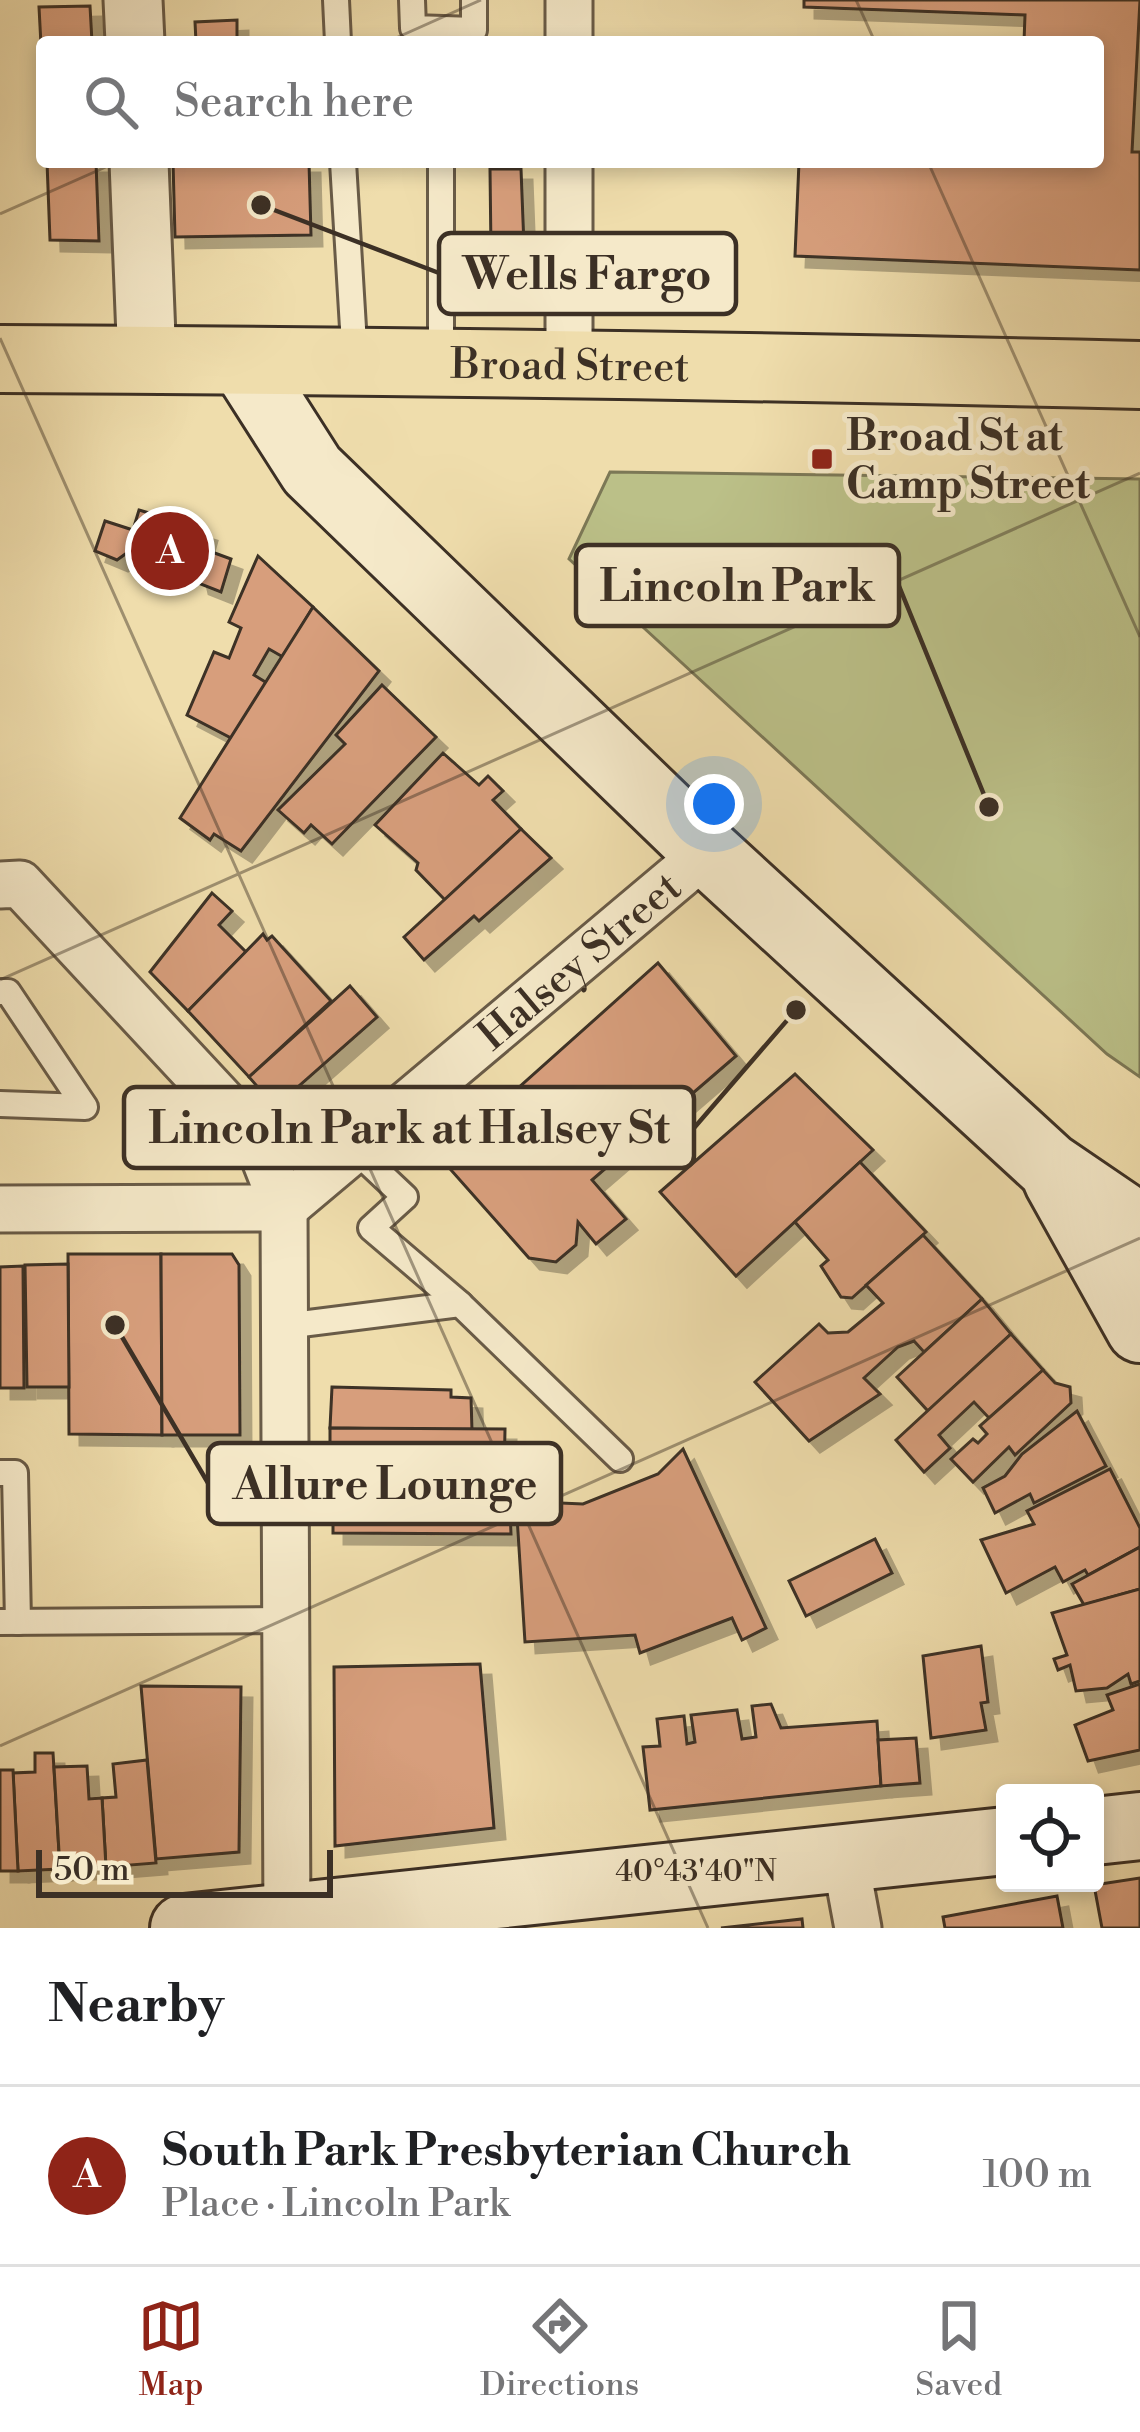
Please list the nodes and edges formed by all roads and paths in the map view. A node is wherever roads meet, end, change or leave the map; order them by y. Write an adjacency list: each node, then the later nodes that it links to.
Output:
1 (134, 0): 6 (street)
2 (336, 0): 7 (lane)
3 (412, 0): 8 (lane)
4 (474, 0): 8 (lane)
5 (569, 0): 9 (street)
6 (135, 36)
7 (338, 36)
8 (441, 36)
9 (569, 36)
10 (140, 168): 15 (street)
11 (343, 168): 18 (lane)
12 (441, 168): 16 (lane)
13 (569, 168): 17 (street)
14 (0, 359): 15 (main road, Broad Street)
15 (147, 362): 19 (main road, Broad Street)
16 (441, 362): 17 (main road, Broad Street); 18 (main road, Broad Street)
17 (569, 362): 20 (main road, Broad Street)
18 (355, 364): 19 (main road, Broad Street)
19 (245, 365): 21 (main road)
20 (1140, 375)
21 (707, 852): 25 (street, Halsey Street); 26 (main road)
22 (0, 884): 27 (street)
23 (0, 992): 24 (lane)
24 (0, 1103)
25 (353, 1148): 27 (street, Halsey Street); 30 (lane)
26 (1049, 1166): 29 (main road); 32 (main road)
27 (284, 1208): 28 (street); 31 (street)
28 (0, 1209)
29 (1140, 1228)
30 (460, 1304): 31 (lane); 33 (lane)
31 (285, 1326): 35 (street)
32 (1140, 1329)
33 (620, 1459)
34 (0, 1473): 36 (lane)
35 (287, 1619): 36 (lane); 41 (street)
36 (9, 1622)
37 (1140, 1826): 38 (main road)
38 (1104, 1830)
39 (996, 1842): 40 (main road)
40 (845, 1858): 41 (main road); 43 (street)
41 (287, 1921): 42 (main road)
42 (184, 1928)
43 (859, 1928)

